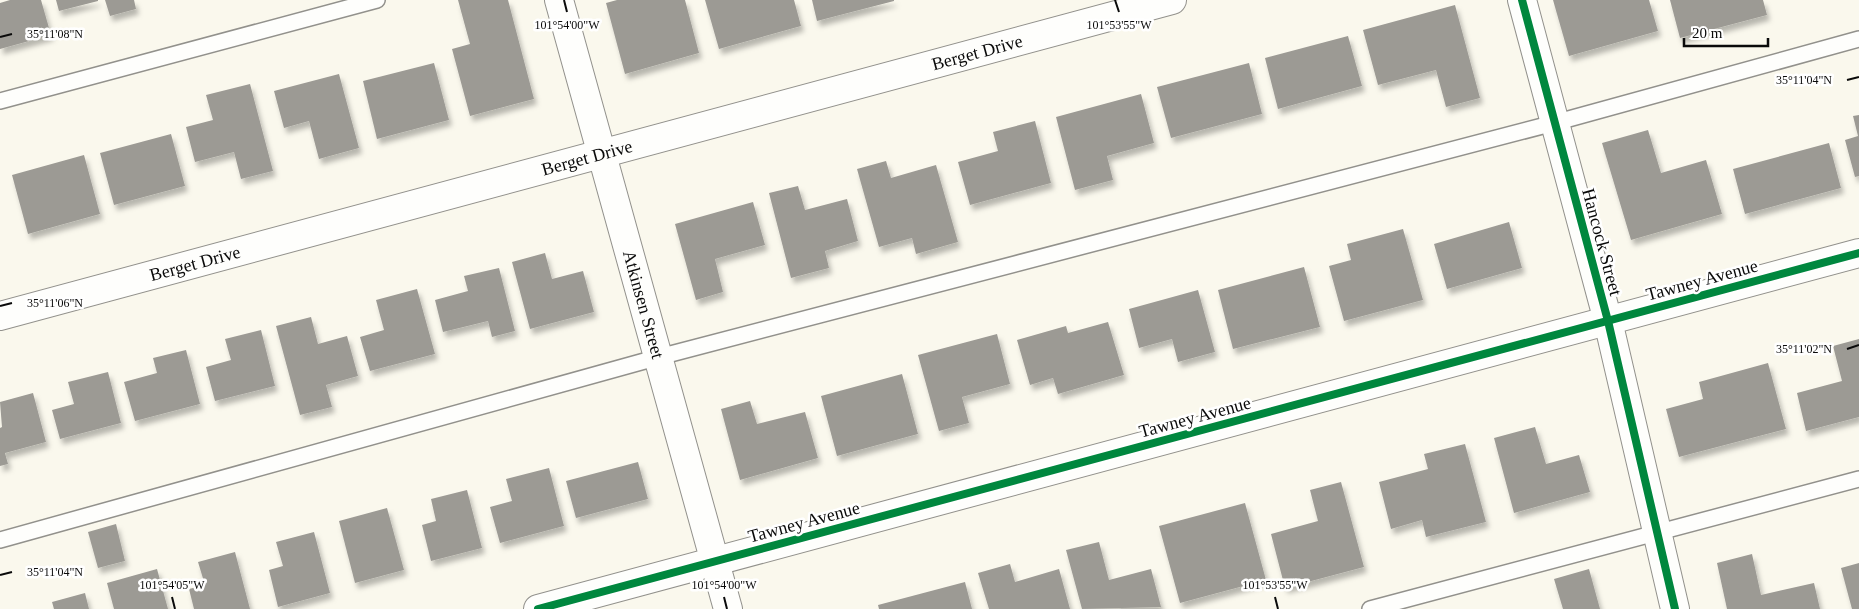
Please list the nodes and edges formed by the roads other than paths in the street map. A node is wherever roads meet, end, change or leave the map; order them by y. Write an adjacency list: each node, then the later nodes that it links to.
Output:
1 (377, 0): 6 (lane)
2 (559, 0): 8 (street, Atkinsen Street)
3 (1172, 0): 8 (street, Berget Drive)
4 (1522, 0): 7 (street, Hancock Street)
5 (1859, 39): 7 (lane)
6 (0, 101)
7 (1554, 123): 11 (street, Hancock Street); 12 (lane)
8 (602, 154): 10 (street, Berget Drive); 12 (street, Atkinsen Street)
9 (1859, 253): 11 (street, Tawney Avenue)
10 (0, 316)
11 (1608, 321): 14 (street, Hancock Street); 16 (street, Tawney Avenue)
12 (659, 357): 15 (lane); 16 (street, Atkinsen Street)
13 (1859, 479): 14 (lane)
14 (1657, 532): 19 (lane); 20 (street, Hancock Street)
15 (0, 540)
16 (715, 561): 17 (street, Tawney Avenue); 18 (street, Atkinsen Street)
17 (538, 609)
18 (728, 609)
19 (1370, 609)
20 (1675, 609)

